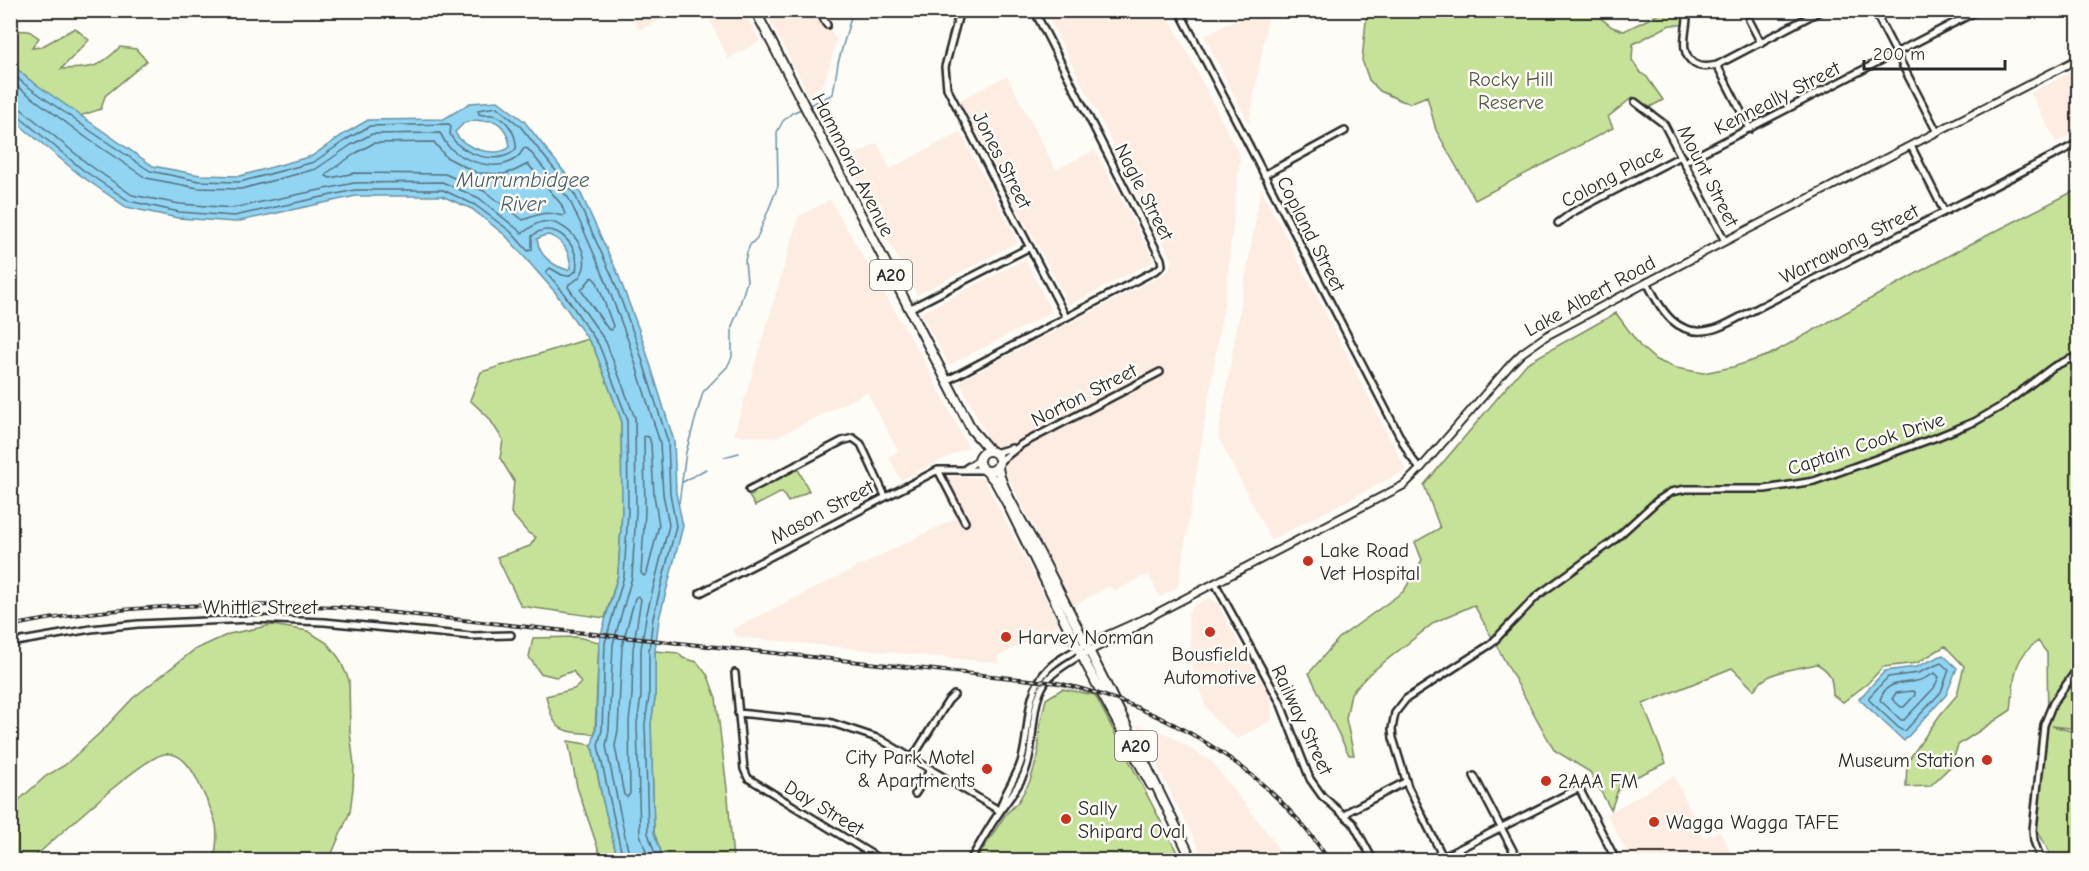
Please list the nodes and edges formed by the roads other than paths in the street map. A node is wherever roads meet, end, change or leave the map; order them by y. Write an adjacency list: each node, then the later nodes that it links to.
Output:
1 (755, 10): 29 (highway, Hammond Avenue / A20)
2 (819, 10): 11 (street)
3 (960, 10): 27 (street, Jones Street)
4 (1034, 10): 30 (street, Nagle Street)
5 (1179, 10): 23 (street, Copland Street)
6 (1687, 10): 15 (street)
7 (1874, 10): 13 (street)
8 (1979, 10): 13 (street, Kenneally Street)
9 (1818, 12): 12 (street)
10 (1749, 20): 12 (street)
11 (827, 25)
12 (1761, 43): 15 (street)
13 (1896, 53): 17 (street, Kenneally Street); 19 (street)
14 (2079, 59): 19 (main road, Lake Albert Road)
15 (1717, 65): 17 (street)
16 (1635, 102): 22 (street, Mount Street)
17 (1750, 129): 22 (street, Kenneally Street)
18 (1345, 131): 23 (street)
19 (1937, 132): 21 (main road, Lake Albert Road)
20 (2079, 143): 24 (street, Warrawong Street)
21 (1911, 146): 24 (street); 26 (main road, Lake Albert Road)
22 (1683, 159): 25 (street, Colong Place); 26 (street, Mount Street)
23 (1264, 175): 40 (street, Copland Street)
24 (1944, 211): 28 (street, Warrawong Street)
25 (1558, 223)
26 (1725, 242): 28 (main road, Lake Albert Road)
27 (1030, 247): 29 (street); 30 (street, Jones Street)
28 (1647, 282): 40 (main road, Lake Albert Road)
29 (909, 309): 33 (highway, Hammond Avenue / A20)
30 (1066, 317): 33 (street, Nagle Street)
31 (2079, 358): 58 (street, Captain Cook Drive)
32 (1160, 372): 35 (street, Norton Street)
33 (946, 381): 34 (highway, Hammond Avenue / A20)
34 (972, 430): 36 (highway, Hammond Avenue / A20); 37 (highway, Hammond Avenue / A20)
35 (1022, 444): 36 (street, Norton Street); 38 (street, Norton Street)
36 (992, 452): 37 (highway); 38 (highway, A20)
37 (979, 458): 39 (street, Mason Street); 42 (highway, A20)
38 (998, 464): 42 (highway); 50 (highway, A20)
39 (962, 469): 41 (street, Mason Street); 42 (street, Mason Street)
40 (1420, 469): 46 (main road, Lake Albert Road)
41 (938, 470): 44 (street, Mason Street); 45 (street)
42 (985, 471): 50 (highway, A20)
43 (749, 490): 44 (street)
44 (885, 496): 47 (street, Mason Street)
45 (966, 522)
46 (1215, 583): 50 (main road, Lake Albert Road); 61 (street, Railway Street)
47 (700, 593)
48 (511, 635): 49 (street, Whittle Street)
49 (10, 643)
50 (1084, 650): 60 (street); 66 (highway, A20)
51 (2079, 668): 71 (street)
52 (735, 673): 54 (street)
53 (954, 695): 55 (street)
54 (738, 713): 55 (street); 64 (street, Day Street)
55 (913, 758): 56 (street)
56 (930, 769): 59 (street); 60 (street)
57 (1474, 776): 62 (street)
58 (1406, 782): 61 (street); 63 (street, Captain Cook Drive)
59 (915, 794)
60 (1000, 811): 65 (street)
61 (1345, 815): 67 (street, Railway Street)
62 (1501, 828): 63 (street); 69 (street); 70 (street)
63 (1443, 857): 68 (street)
64 (881, 861)
65 (970, 861)
66 (1192, 861)
67 (1373, 861)
68 (1437, 861)
69 (1518, 861)
70 (1616, 861)
71 (2041, 861)

